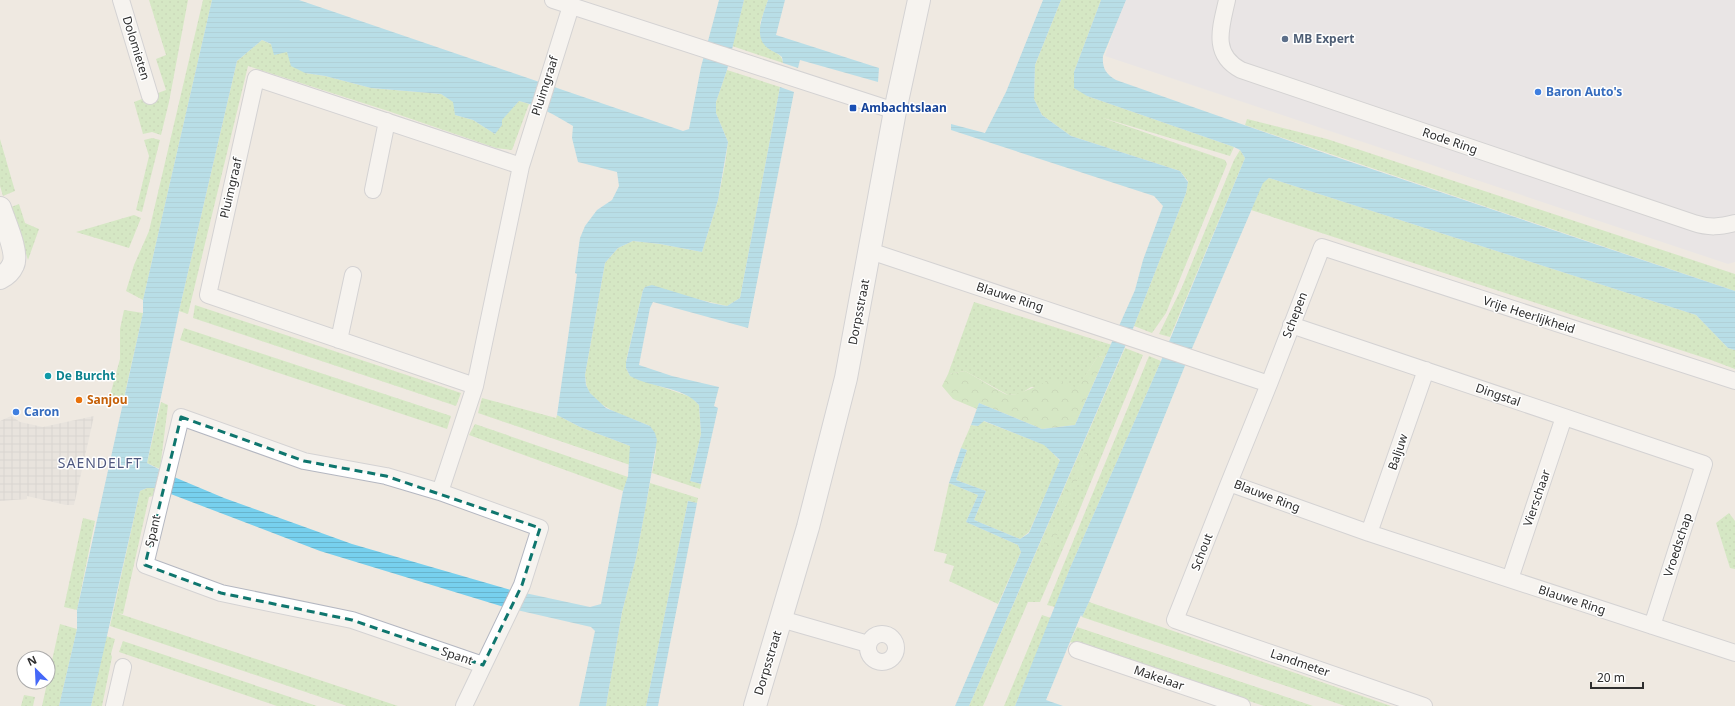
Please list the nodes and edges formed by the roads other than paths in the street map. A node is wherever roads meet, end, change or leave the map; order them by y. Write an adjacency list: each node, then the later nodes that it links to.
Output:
1 (121, 0): 6 (street, Dolomieten)
2 (553, 0): 5 (street)
3 (919, 0): 7 (street, Dorpsstraat)
4 (1227, 0): 12 (street, Rode Ring)
5 (571, 6): 7 (street); 9 (street, Pluimgraaf)
6 (150, 96)
7 (895, 111): 14 (street, Dorpsstraat)
8 (386, 122): 9 (street, Pluimgraaf); 10 (street); 18 (street, Pluimgraaf)
9 (521, 166): 22 (street, Pluimgraaf)
10 (373, 190)
11 (0, 208): 16 (street)
12 (1735, 223)
13 (1322, 247): 17 (street, Schepen); 20 (street, Vrije Heerlijkheid)
14 (870, 251): 21 (street, Blauwe Ring); 29 (street, Dorpsstraat)
15 (353, 275): 18 (street)
16 (0, 278)
17 (1291, 325): 19 (street, Dingstal); 21 (street, Schepen)
18 (339, 340): 22 (street, Pluimgraaf)
19 (1426, 370): 23 (street, Dingstal); 27 (street, Baljuw)
20 (1735, 381)
21 (1269, 384): 25 (street, Blauwe Ring)
22 (474, 386): 26 (street, Pluimgraaf)
23 (1564, 417): 24 (street, Dingstal); 28 (street, Vierschaar)
24 (1704, 464): 31 (street, Vroedschap)
25 (1229, 483): 27 (street, Blauwe Ring); 30 (street, Schout)
26 (440, 492): 35 (street, Spant); 35 (street, Spant)
27 (1369, 533): 28 (street, Blauwe Ring)
28 (1510, 579): 31 (street, Blauwe Ring)
29 (781, 619): 32 (street, Dorpsstraat); 39 (street, Dorpsstraat)
30 (1175, 620): 41 (street, Landmeter)
31 (1652, 626): 34 (street, Blauwe Ring)
32 (868, 644)
33 (1077, 650): 40 (street, Makelaar)
34 (1735, 653)
35 (484, 665): 38 (street, Spant)
36 (123, 667): 37 (street)
37 (114, 706)
38 (464, 706)
39 (754, 706)
40 (1242, 706)
41 (1424, 706)

